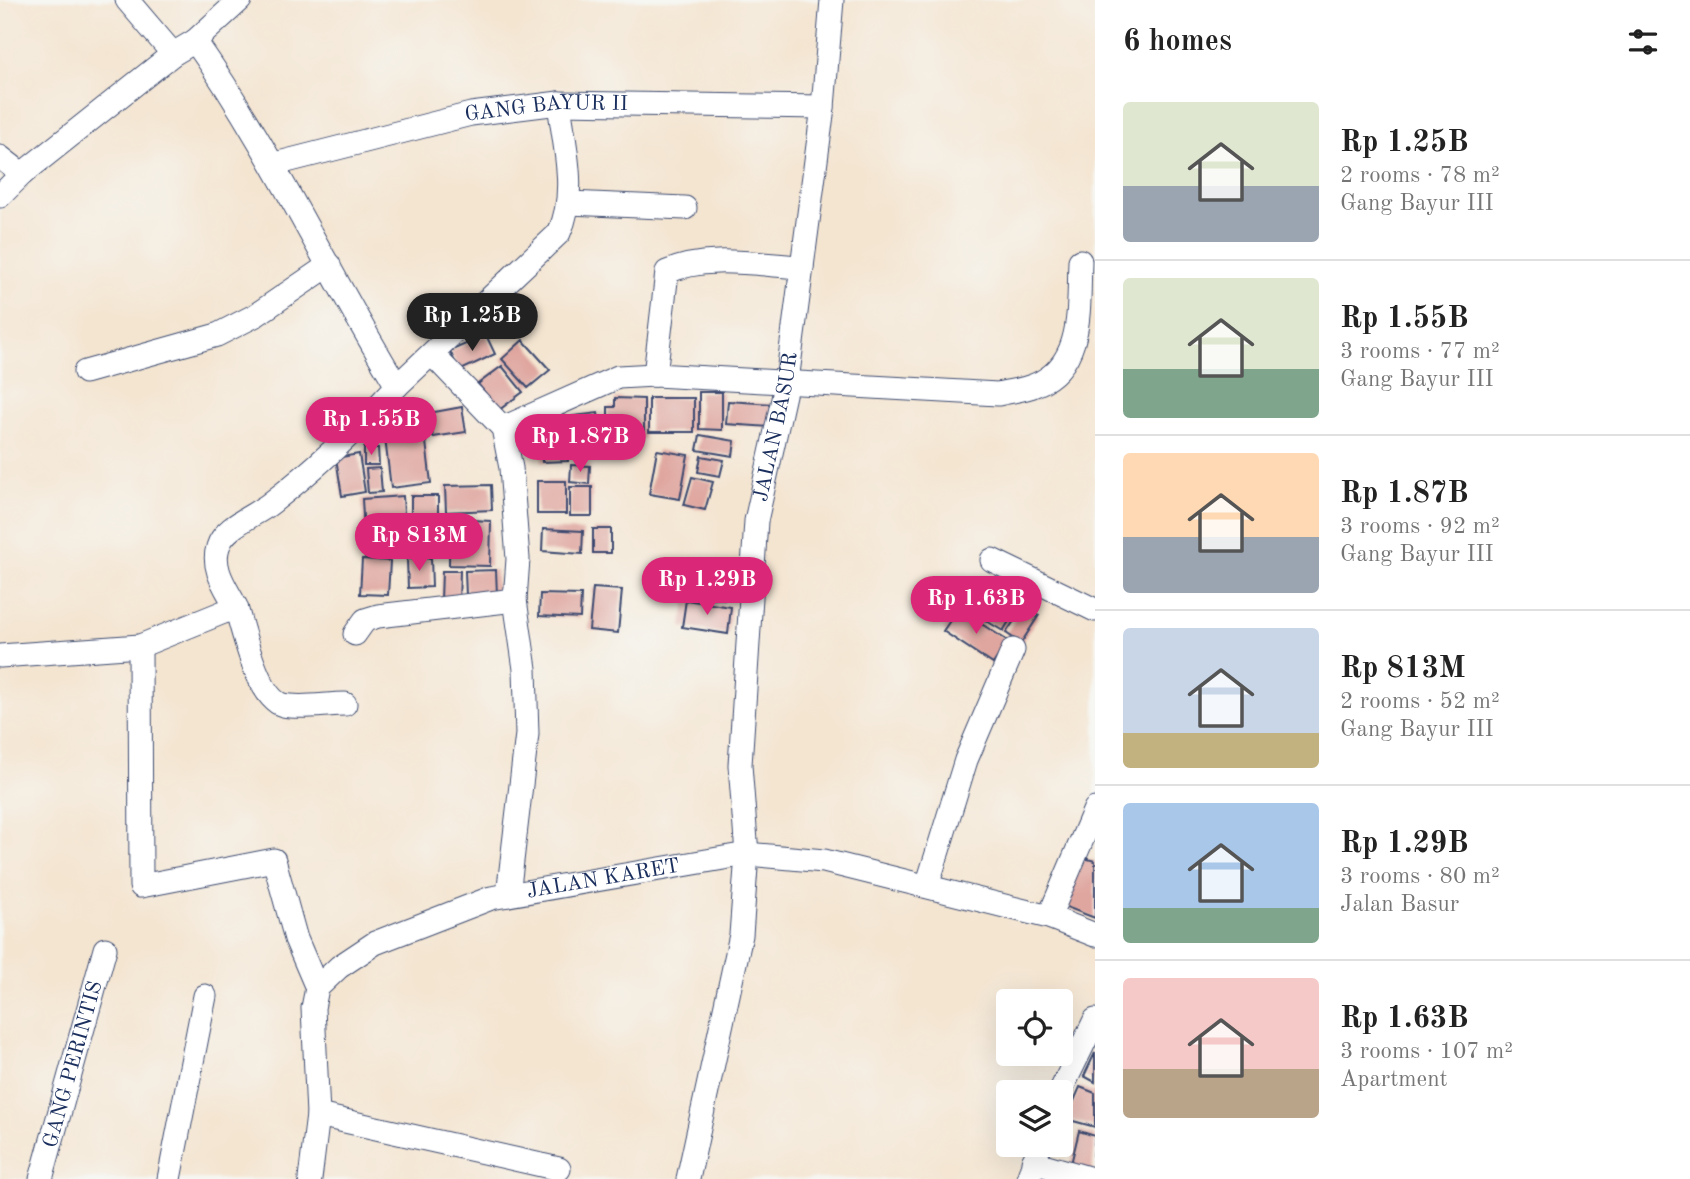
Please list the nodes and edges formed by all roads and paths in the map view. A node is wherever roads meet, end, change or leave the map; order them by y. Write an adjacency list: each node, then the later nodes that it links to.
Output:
1 (127, 0): 5 (street)
2 (832, 0): 7 (street, JALAN BASUR)
3 (224, 5): 4 (street)
4 (195, 40): 5 (street); 9 (street)
5 (173, 54): 10 (street)
6 (559, 103): 7 (street, GANG BAYUR II); 9 (street, GANG BAYUR II); 12 (street)
7 (823, 107): 16 (street, JALAN BASUR)
8 (0, 157): 10 (street)
9 (275, 164): 15 (street)
10 (22, 174): 11 (street)
11 (0, 196)
12 (569, 203): 13 (street); 17 (street)
13 (685, 208)
14 (1080, 261): 20 (street)
15 (329, 265): 18 (street); 21 (street)
16 (802, 267): 19 (street); 20 (street, JALAN BASUR)
17 (432, 354): 21 (street); 22 (street)
18 (85, 372)
19 (655, 375): 20 (street); 22 (street)
20 (787, 381): 33 (street, JALAN BASUR)
21 (397, 386): 25 (street)
22 (503, 428): 24 (street)
23 (992, 560): 26 (street)
24 (515, 600): 27 (street); 35 (street)
25 (236, 607): 28 (street); 31 (street)
26 (1095, 610)
27 (355, 634)
28 (140, 646): 30 (street); 39 (street)
29 (1013, 650): 34 (street)
30 (0, 656)
31 (345, 704)
32 (1095, 809): 36 (street)
33 (747, 854): 34 (street, JALAN KARET); 35 (street, JALAN KARET); 49 (street, JALAN BASUR)
34 (927, 886): 36 (street, JALAN KARET)
35 (509, 895): 39 (street, JALAN KARET)
36 (1049, 917): 37 (street, JALAN KARET)
37 (1095, 935)
38 (105, 949): 46 (street, GANG PERINTIS)
39 (317, 988): 43 (street)
40 (205, 996): 47 (street)
41 (1095, 1020): 42 (street)
42 (1066, 1080)
43 (318, 1115): 45 (street); 48 (street)
44 (1034, 1162): 50 (street)
45 (559, 1169)
46 (41, 1179)
47 (169, 1179)
48 (310, 1179)
49 (688, 1179)
50 (1092, 1179)

